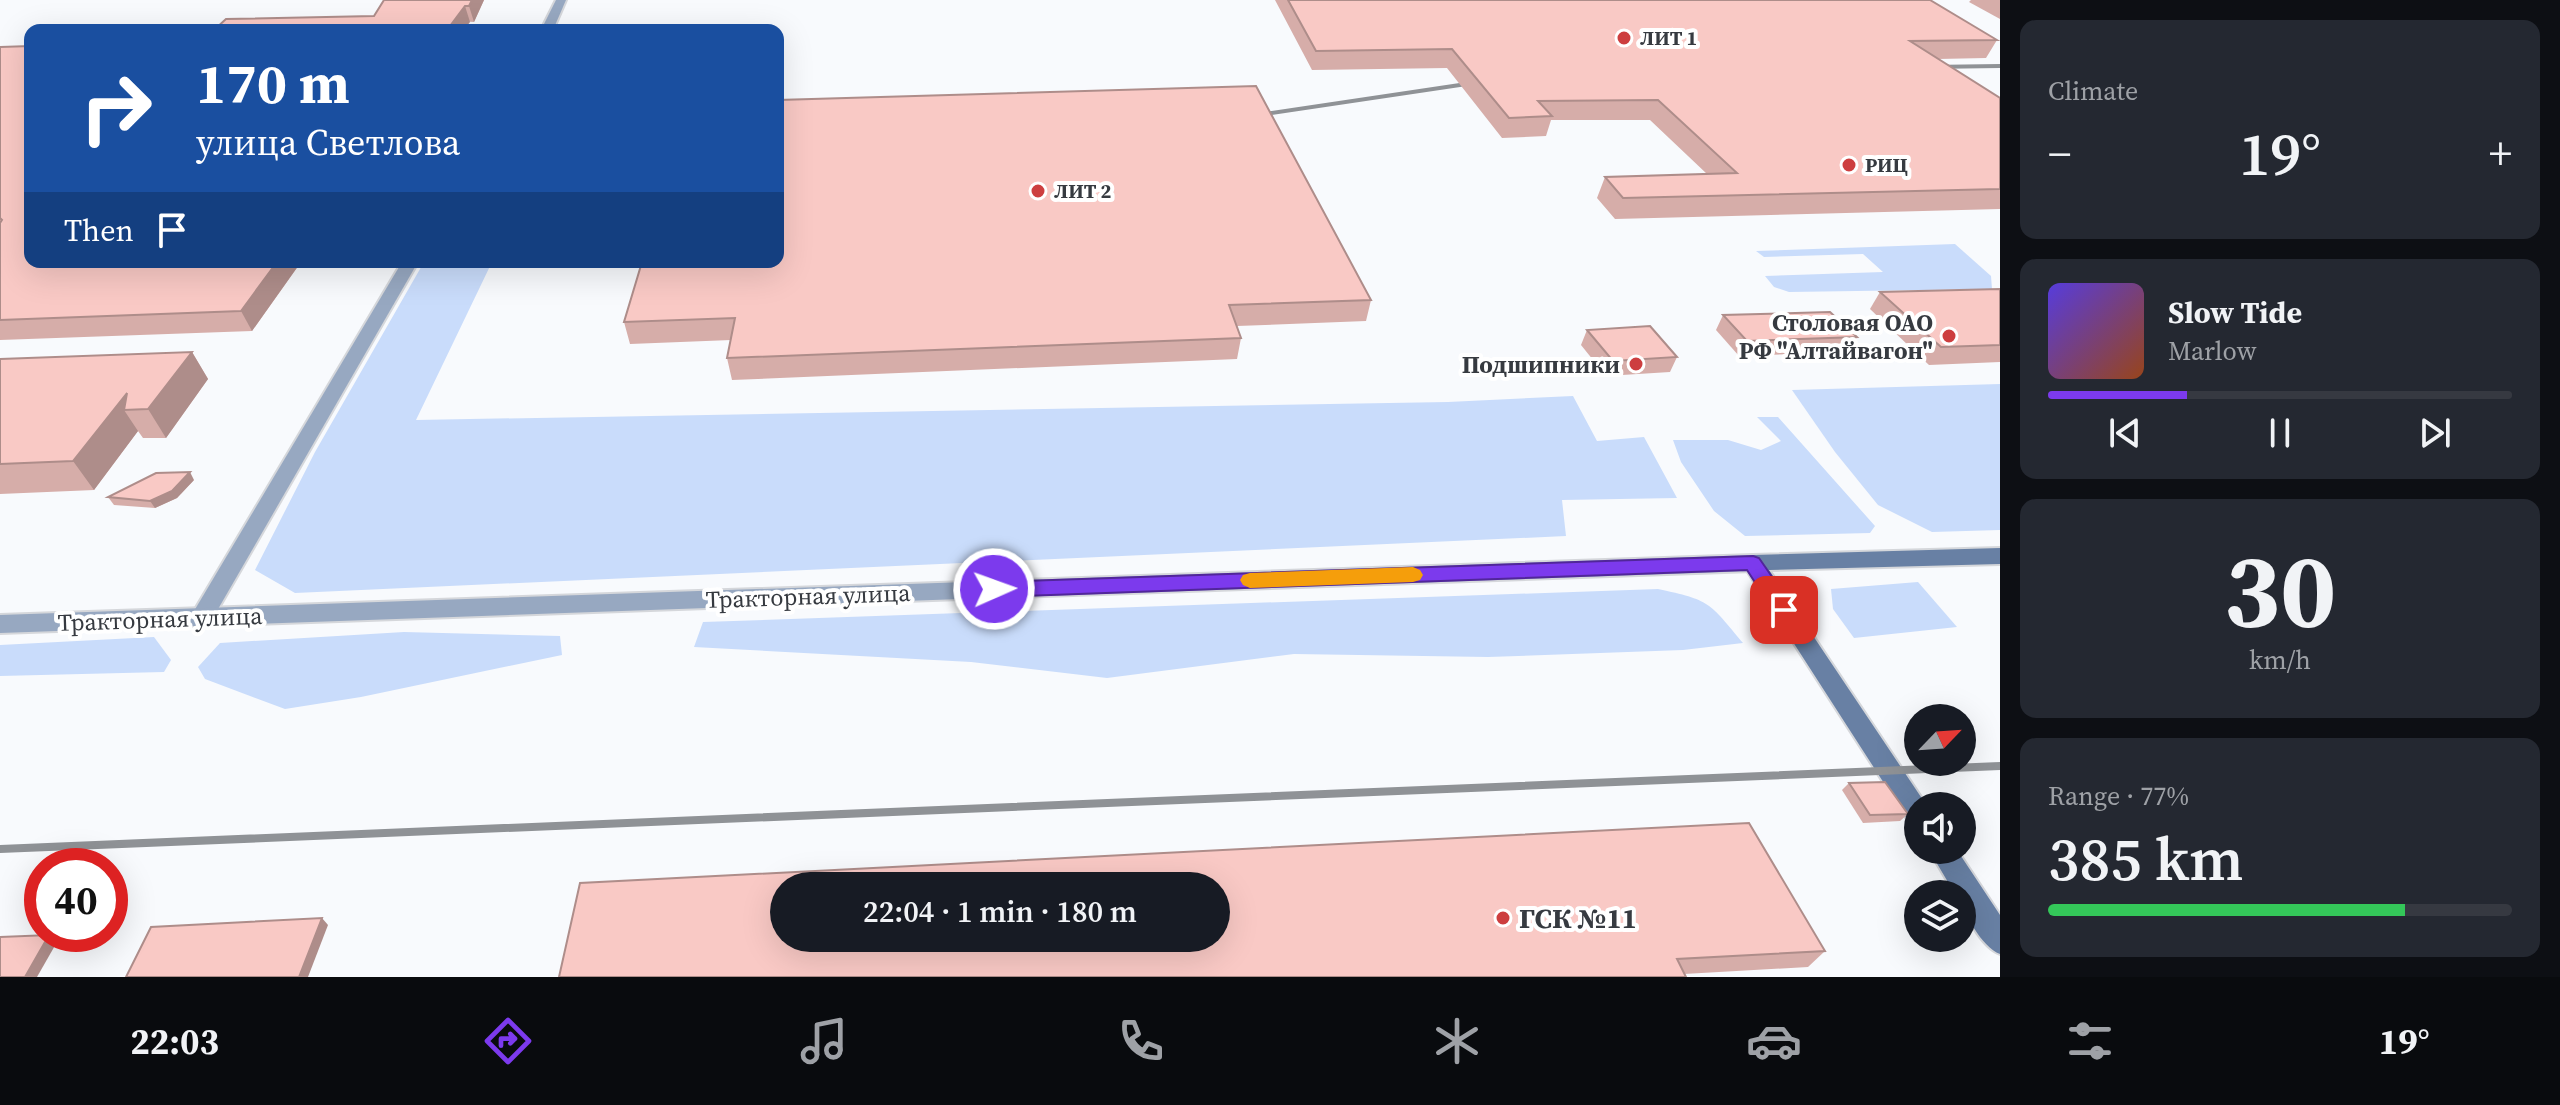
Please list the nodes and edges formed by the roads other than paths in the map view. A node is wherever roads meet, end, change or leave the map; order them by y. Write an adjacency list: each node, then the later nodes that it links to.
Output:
1 (561, 0): 2 (street)
2 (550, 24)
3 (406, 268): 6 (street)
4 (2000, 556): 5 (main road, Тракторная улица)
5 (1753, 563): 6 (street, Тракторная улица); 8 (main road)
6 (202, 617): 7 (street, Тракторная улица)
7 (0, 624)
8 (1904, 793)
9 (1953, 864): 10 (main road)
10 (1993, 914): 11 (main road)
11 (2000, 940)

